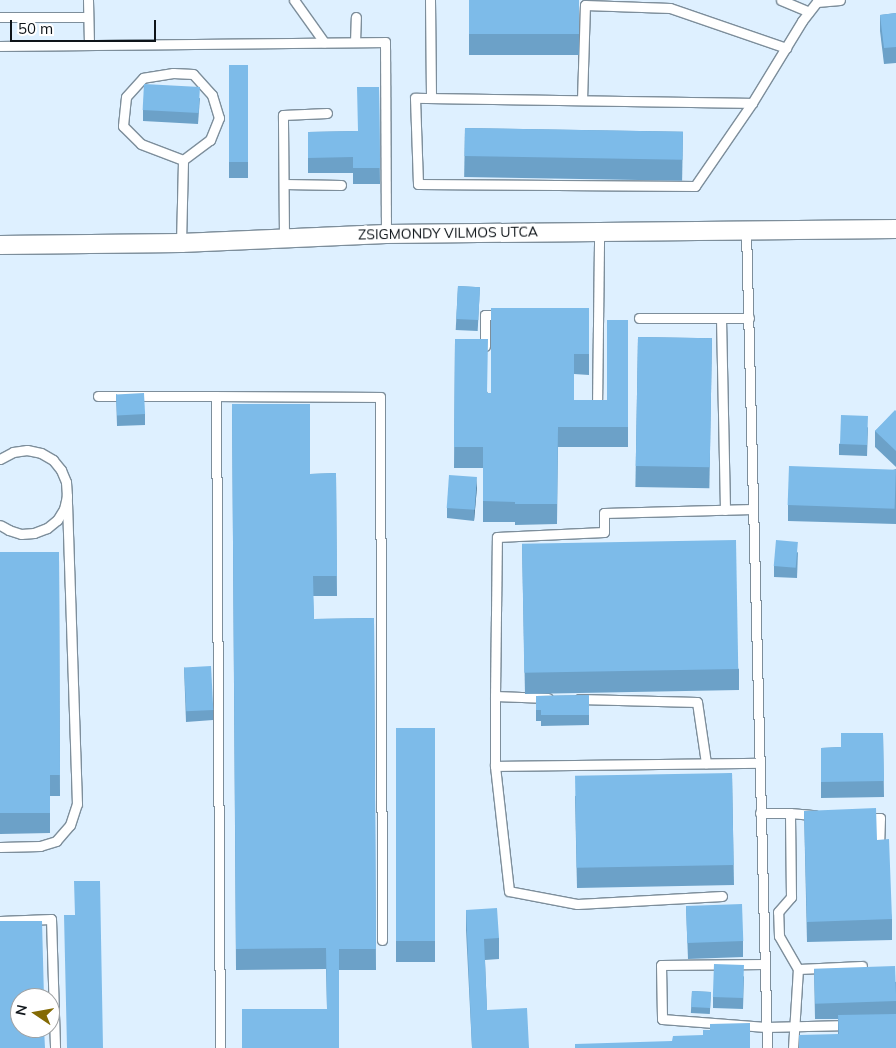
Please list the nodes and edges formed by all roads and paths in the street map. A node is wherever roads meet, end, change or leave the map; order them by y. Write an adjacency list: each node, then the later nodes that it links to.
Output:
1 (88, 0): 8 (lane)
2 (294, 0): 10 (lane)
3 (430, 0): 15 (lane)
4 (781, 0): 6 (lane)
5 (840, 0): 6 (lane)
6 (810, 12): 14 (lane)
7 (0, 17): 8 (lane)
8 (88, 17): 12 (lane)
9 (356, 17): 11 (lane)
10 (324, 42): 11 (lane); 12 (lane)
11 (355, 42): 25 (lane)
12 (89, 45): 13 (lane)
13 (0, 46)
14 (786, 48): 16 (lane); 17 (lane)
15 (431, 98): 16 (lane); 17 (lane)
16 (582, 100): 17 (lane)
17 (752, 103)
18 (326, 113): 20 (lane)
19 (183, 160): 19 (lane); 27 (lane)
20 (284, 184): 21 (lane); 26 (lane)
21 (341, 185)
22 (896, 229): 23 (street, ZSIGMONDY VILMOS UTCA)
23 (746, 230): 24 (street, ZSIGMONDY VILMOS UTCA); 32 (lane)
24 (599, 231): 25 (street, ZSIGMONDY VILMOS UTCA); 36 (lane)
25 (386, 234): 26 (street, ZSIGMONDY VILMOS UTCA)
26 (284, 237): 27 (street, ZSIGMONDY VILMOS UTCA)
27 (181, 243): 28 (street, ZSIGMONDY VILMOS UTCA)
28 (0, 245)
29 (513, 315): 33 (lane)
30 (639, 318): 31 (lane)
31 (721, 318): 32 (lane); 40 (lane)
32 (749, 318): 39 (lane)
33 (485, 346)
34 (98, 396): 35 (lane)
35 (216, 396): 54 (lane); 62 (lane)
36 (597, 407)
37 (0, 459): 38 (lane)
38 (67, 496): 41 (lane); 50 (lane)
39 (753, 509): 40 (lane); 44 (lane)
40 (725, 510): 42 (lane)
41 (0, 525)
42 (495, 696): 43 (lane); 45 (lane)
43 (706, 763): 44 (lane); 45 (lane)
44 (759, 763): 46 (lane)
45 (495, 766): 52 (lane)
46 (760, 813): 47 (lane); 55 (lane)
47 (790, 813): 48 (lane); 57 (lane)
48 (828, 816)
49 (857, 818): 51 (lane)
50 (0, 847)
51 (880, 847)
52 (722, 896)
53 (0, 921): 61 (lane)
54 (382, 940)
55 (764, 964): 60 (lane); 60 (lane)
56 (862, 966): 57 (lane)
57 (798, 969): 59 (lane)
58 (859, 1025): 59 (lane)
59 (794, 1026): 60 (lane); 64 (lane)
60 (766, 1027): 63 (lane)
61 (55, 1048)
62 (220, 1048)
63 (766, 1048)
64 (793, 1048)

